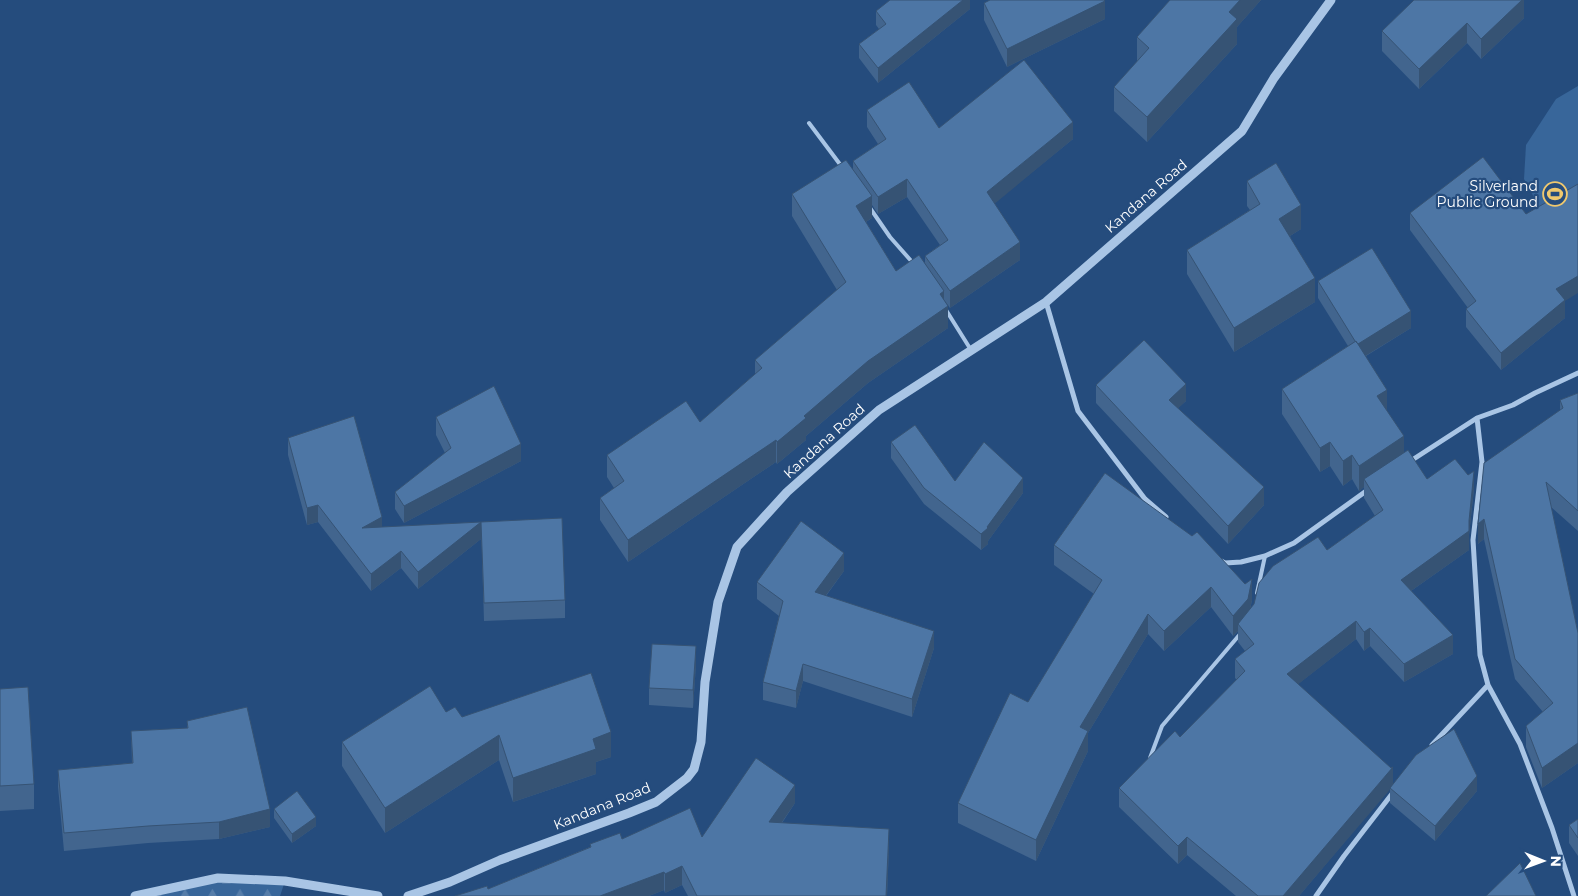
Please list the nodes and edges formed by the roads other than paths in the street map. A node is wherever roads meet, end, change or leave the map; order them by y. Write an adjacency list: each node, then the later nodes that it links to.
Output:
1 (1331, 0): 7 (street, Kandana Road)
2 (809, 122): 3 (lane)
3 (844, 170)
4 (869, 207): 5 (lane)
5 (918, 269)
6 (941, 302): 8 (lane)
7 (1046, 302): 8 (street, Kandana Road); 13 (street)
8 (971, 350): 24 (street, Kandana Road)
9 (1578, 373): 10 (street)
10 (1477, 418): 11 (street); 18 (street)
11 (1402, 467)
12 (1377, 483): 14 (street)
13 (1172, 523)
14 (1265, 556): 15 (street); 16 (lane)
15 (1214, 558)
16 (1255, 602)
17 (1244, 628): 20 (lane)
18 (1488, 685): 19 (street); 26 (street)
19 (1430, 748)
20 (1149, 761)
21 (1398, 785): 25 (street)
22 (135, 896): 23 (street)
23 (378, 896)
24 (408, 896)
25 (1316, 896)
26 (1574, 896)

